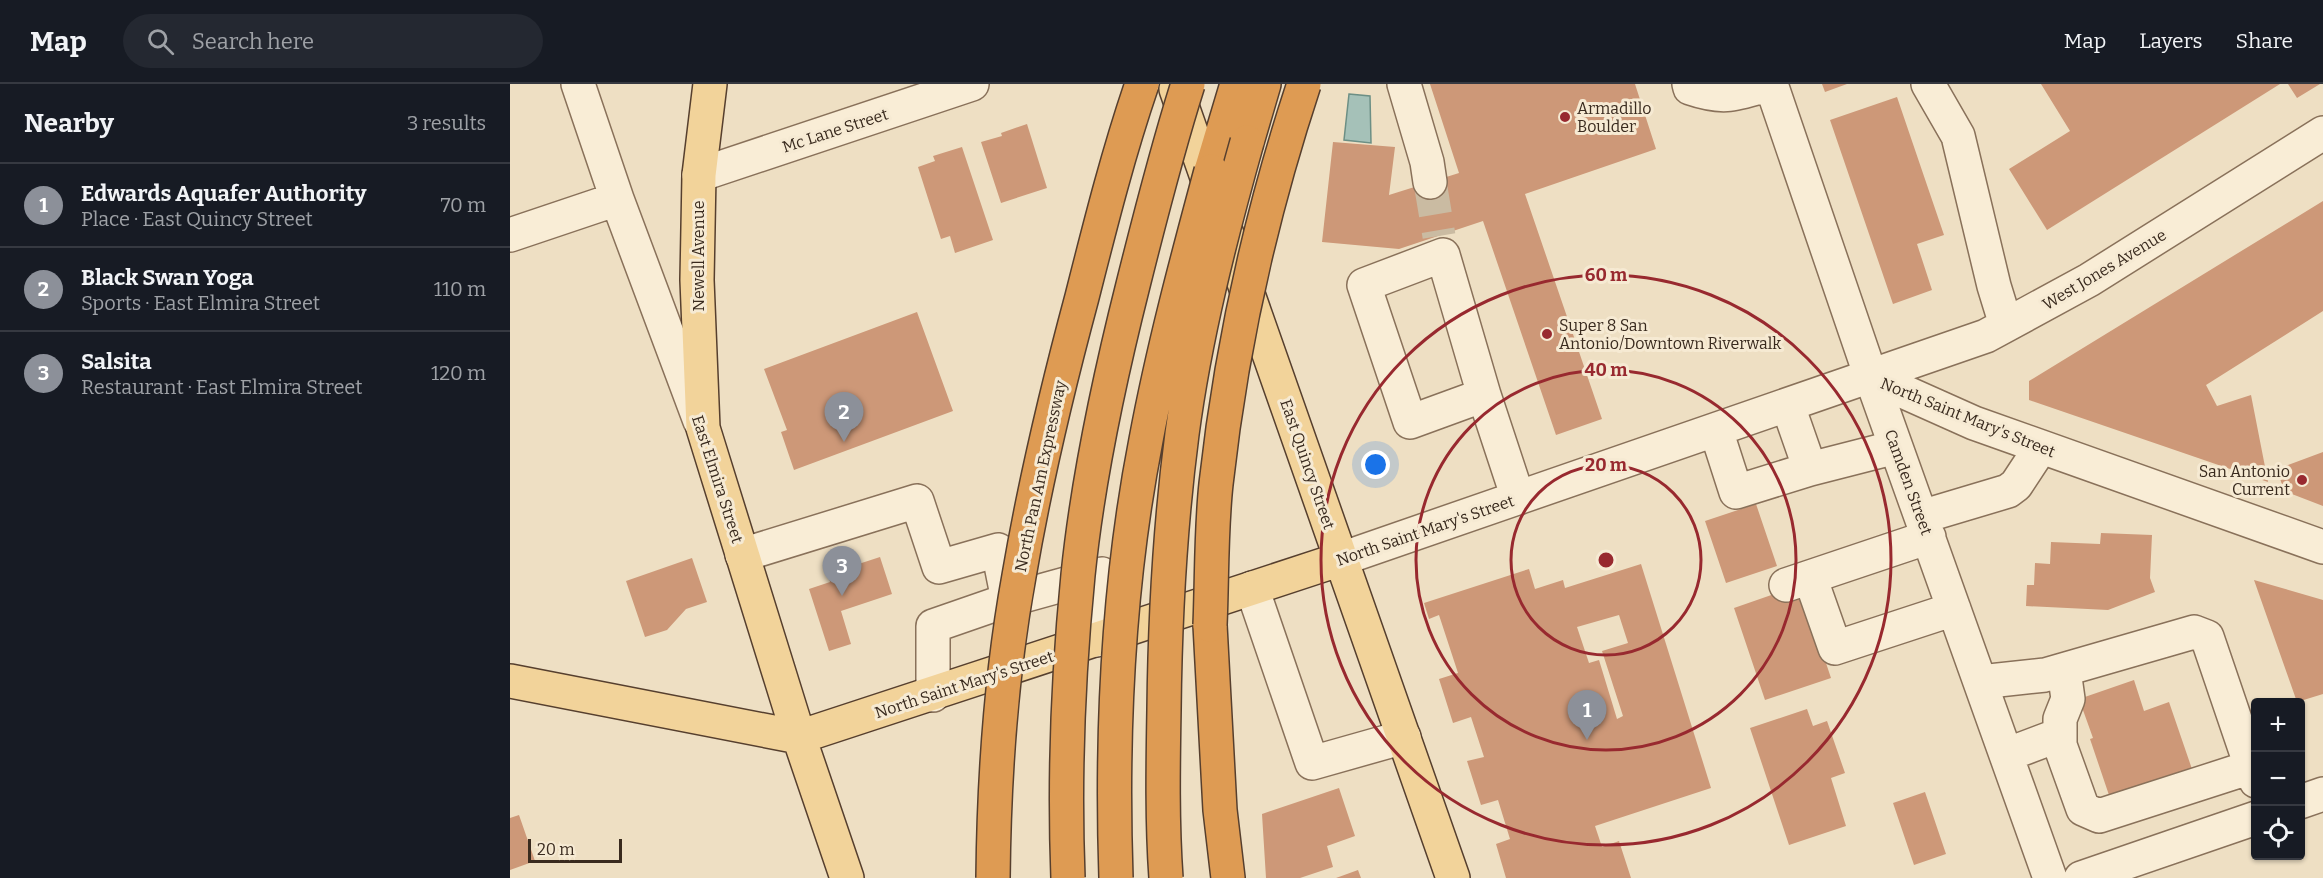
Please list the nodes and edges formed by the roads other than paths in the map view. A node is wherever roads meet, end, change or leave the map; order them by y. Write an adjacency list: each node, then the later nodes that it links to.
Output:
1 (578, 84): 17 (street, East Elmira Street)
2 (710, 84): 15 (main road, Newell Avenue)
3 (972, 84): 15 (street, Mc Lane Street)
4 (1142, 84): 54 (highway, North Pan Am Expressway, bridge)
5 (1175, 84): 32 (main road, East Quincy Street)
6 (1188, 84): 55 (highway, bridge)
7 (1237, 84): 56 (highway, bridge)
8 (1264, 84): 57 (highway, bridge)
9 (1304, 84): 36 (highway, bridge)
10 (1404, 84): 16 (street)
11 (1689, 84): 12 (street)
12 (1770, 84): 20 (street, Camden Street)
13 (1928, 84): 19 (street)
14 (2323, 133): 19 (street, West Jones Avenue)
15 (699, 176): 23 (main road, Newell Avenue)
16 (1430, 182)
17 (617, 199): 18 (street); 23 (street, East Elmira Street)
18 (510, 235)
19 (2006, 325): 20 (street, West Jones Avenue)
20 (1871, 377): 22 (street, North Saint Mary's Street); 25 (street, Camden Street); 26 (street, North Saint Mary's Street)
21 (1484, 395): 21 (street); 28 (street)
22 (1788, 406): 24 (street, North Saint Mary's Street); 27 (street)
23 (703, 428): 31 (main road, East Elmira Street)
24 (1716, 430): 27 (street); 28 (street, North Saint Mary's Street)
25 (1896, 447): 27 (street); 29 (street, Camden Street)
26 (2041, 447): 29 (street); 30 (street, North Saint Mary's Street)
27 (1809, 469)
28 (1518, 498): 32 (street, North Saint Mary's Street)
29 (1925, 527): 35 (street, Camden Street); 35 (street)
30 (2323, 548)
31 (742, 555): 34 (street); 43 (main road, East Elmira Street)
32 (1341, 559): 33 (main road, North Saint Mary's Street); 44 (main road, East Quincy Street)
33 (1252, 588): 37 (main road, North Saint Mary's Street); 44 (street)
34 (1008, 600): 37 (street); 41 (street)
35 (1954, 609): 40 (street, Camden Street)
36 (1210, 625): 58 (highway); 59 (highway)
37 (1097, 640): 41 (main road, North Saint Mary's Street)
38 (2064, 669): 40 (street); 42 (street); 46 (street)
39 (510, 681): 43 (main road, North Saint Mary's Street)
40 (1980, 682): 45 (street, Camden Street)
41 (933, 695): 43 (main road, North Saint Mary's Street)
42 (2059, 735): 45 (street); 50 (street)
43 (799, 737): 53 (main road, East Elmira Street)
44 (1404, 737): 60 (main road, East Quincy Street)
45 (2006, 755): 61 (street, Camden Street)
46 (2251, 768)
47 (2251, 775): 50 (street)
48 (2323, 794): 49 (street)
49 (2305, 801)
50 (2099, 816): 52 (street)
51 (2251, 820): 52 (street)
52 (2115, 866): 62 (street)
53 (847, 878)
54 (993, 878)
55 (1068, 878)
56 (1116, 878)
57 (1166, 878)
58 (1208, 878)
59 (1228, 878)
60 (1453, 878)
61 (2050, 878)
62 (2081, 878)

